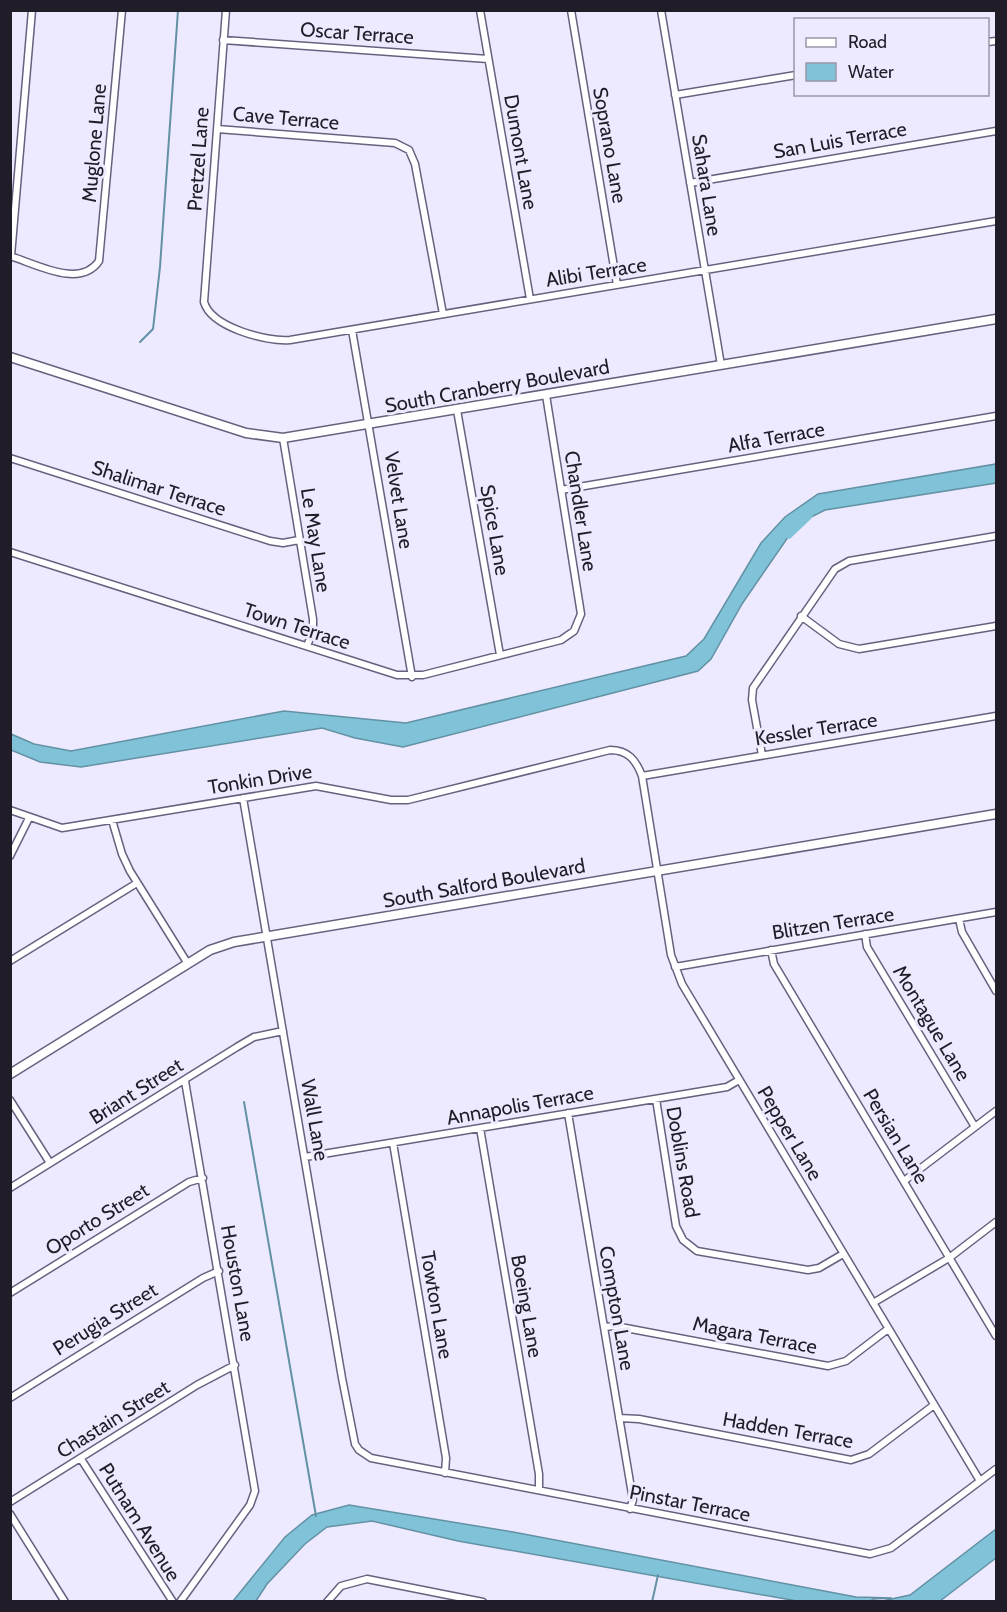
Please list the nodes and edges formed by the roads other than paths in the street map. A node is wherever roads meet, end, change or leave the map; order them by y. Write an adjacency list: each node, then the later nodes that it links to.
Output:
1 (32, 10): 15 (street)
2 (122, 10): 15 (street, Muglone Lane)
3 (226, 10): 7 (street, Pretzel Lane)
4 (480, 10): 8 (street, Dumont Lane)
5 (571, 10): 17 (street, Soprano Lane)
6 (661, 10): 10 (street, Sahara Lane)
7 (223, 40): 8 (street, Oscar Terrace); 11 (street, Pretzel Lane)
8 (488, 59): 18 (street, Dumont Lane)
9 (794, 75): 10 (street)
10 (675, 95): 13 (street, Sahara Lane)
11 (217, 129): 19 (street, Pretzel Lane); 20 (street, Cave Terrace)
12 (996, 130): 13 (street, San Luis Terrace)
13 (690, 183): 16 (street, Sahara Lane)
14 (996, 221): 16 (street, Alibi Terrace)
15 (11, 256)
16 (704, 270): 17 (street, Alibi Terrace); 24 (street, Sahara Lane)
17 (617, 285): 18 (street, Alibi Terrace)
18 (530, 299): 20 (street, Alibi Terrace)
19 (207, 310): 22 (street, Alibi Terrace)
20 (443, 314): 22 (street, Alibi Terrace)
21 (996, 319): 24 (street, South Cranberry Boulevard)
22 (352, 330): 28 (street, Velvet Lane)
23 (10, 357): 29 (street, South Cranberry Boulevard)
24 (721, 365): 25 (street, South Cranberry Boulevard)
25 (546, 395): 26 (street, South Cranberry Boulevard); 31 (street, Chandler Lane)
26 (457, 410): 28 (street, South Cranberry Boulevard); 39 (street, Spice Lane)
27 (996, 416): 31 (street, Alfa Terrace)
28 (370, 424): 29 (street, South Cranberry Boulevard); 40 (street, Velvet Lane)
29 (283, 438): 33 (street, Le May Lane)
30 (10, 458): 33 (street, Shalimar Terrace)
31 (561, 490): 37 (street, Chandler Lane)
32 (996, 536): 35 (street)
33 (299, 540): 38 (street, Le May Lane)
34 (10, 552): 38 (street, Town Terrace)
35 (801, 616): 36 (street); 42 (street)
36 (996, 626)
37 (574, 631): 39 (street, Town Terrace)
38 (307, 646): 40 (street, Town Terrace)
39 (500, 656): 40 (street, Town Terrace)
40 (412, 677)
41 (996, 716): 42 (street, Kessler Terrace)
42 (762, 755): 43 (street, Kessler Terrace)
43 (642, 776): 44 (street, Tonkin Drive); 50 (street, Pepper Lane)
44 (243, 798): 48 (street, Tonkin Drive); 55 (street, Wall Lane)
45 (10, 810): 47 (street, Tonkin Drive)
46 (996, 814): 50 (street, South Salford Boulevard)
47 (29, 818): 48 (street, Tonkin Drive); 49 (street)
48 (112, 820): 51 (street)
49 (10, 856)
50 (658, 870): 55 (street, South Salford Boulevard); 59 (street, Pepper Lane)
51 (137, 883): 57 (street); 58 (street)
52 (996, 912): 53 (street, Blitzen Terrace)
53 (959, 919): 54 (street, Blitzen Terrace); 60 (street)
54 (864, 934): 56 (street, Blitzen Terrace); 69 (street, Montague Lane)
55 (268, 937): 58 (street, South Salford Boulevard); 61 (street, Wall Lane)
56 (771, 950): 59 (street, Blitzen Terrace); 75 (street, Persian Lane)
57 (10, 961)
58 (188, 964): 62 (street, South Salford Boulevard)
59 (675, 967): 63 (street, Pepper Lane)
60 (996, 991)
61 (283, 1031): 64 (street, Briant Street); 72 (street, Wall Lane)
62 (10, 1074)
63 (739, 1080): 65 (street, Annapolis Terrace); 78 (street, Pepper Lane)
64 (184, 1081): 73 (street, Briant Street); 74 (street, Houston Lane)
65 (656, 1098): 68 (street, Annapolis Terrace); 78 (street, Doblins Road)
66 (10, 1100): 73 (street)
67 (996, 1111): 69 (street)
68 (568, 1113): 70 (street, Annapolis Terrace); 83 (street, Compton Lane)
69 (975, 1127): 75 (street)
70 (480, 1128): 71 (street, Annapolis Terrace); 95 (street, Boeing Lane)
71 (393, 1143): 72 (street, Annapolis Terrace); 93 (street, Towton Lane)
72 (305, 1158): 90 (street, Wall Lane)
73 (50, 1163): 76 (street, Briant Street)
74 (203, 1178): 80 (street, Houston Lane); 81 (street, Oporto Street)
75 (904, 1181): 79 (street, Persian Lane)
76 (10, 1188)
77 (996, 1222): 79 (street)
78 (843, 1254): 82 (street, Pepper Lane)
79 (949, 1258): 82 (street); 85 (street, Persian Lane)
80 (219, 1271): 86 (street, Houston Lane); 87 (street, Perugia Street)
81 (10, 1293)
82 (873, 1303): 84 (street, Pepper Lane)
83 (604, 1327): 84 (street, Magara Terrace); 89 (street, Compton Lane)
84 (888, 1329): 88 (street, Pepper Lane)
85 (996, 1336)
86 (235, 1365): 91 (street, Chastain Street); 101 (street, Houston Lane)
87 (10, 1398)
88 (934, 1405): 89 (street, Hadden Terrace); 94 (street, Pepper Lane)
89 (619, 1418): 97 (street, Compton Lane)
90 (356, 1447): 93 (street, Pinstar Terrace)
91 (81, 1459): 96 (street, Chastain Street); 100 (street, Putnam Avenue)
92 (996, 1469): 94 (street, Pinstar Terrace)
93 (445, 1473): 95 (street, Pinstar Terrace)
94 (980, 1481): 97 (street, Pinstar Terrace)
95 (539, 1490): 97 (street, Pinstar Terrace)
96 (10, 1503)
97 (630, 1509)
98 (10, 1514): 99 (street)
99 (65, 1602)
100 (172, 1602)
101 (180, 1602)
102 (327, 1602): 103 (street)
103 (483, 1602)

